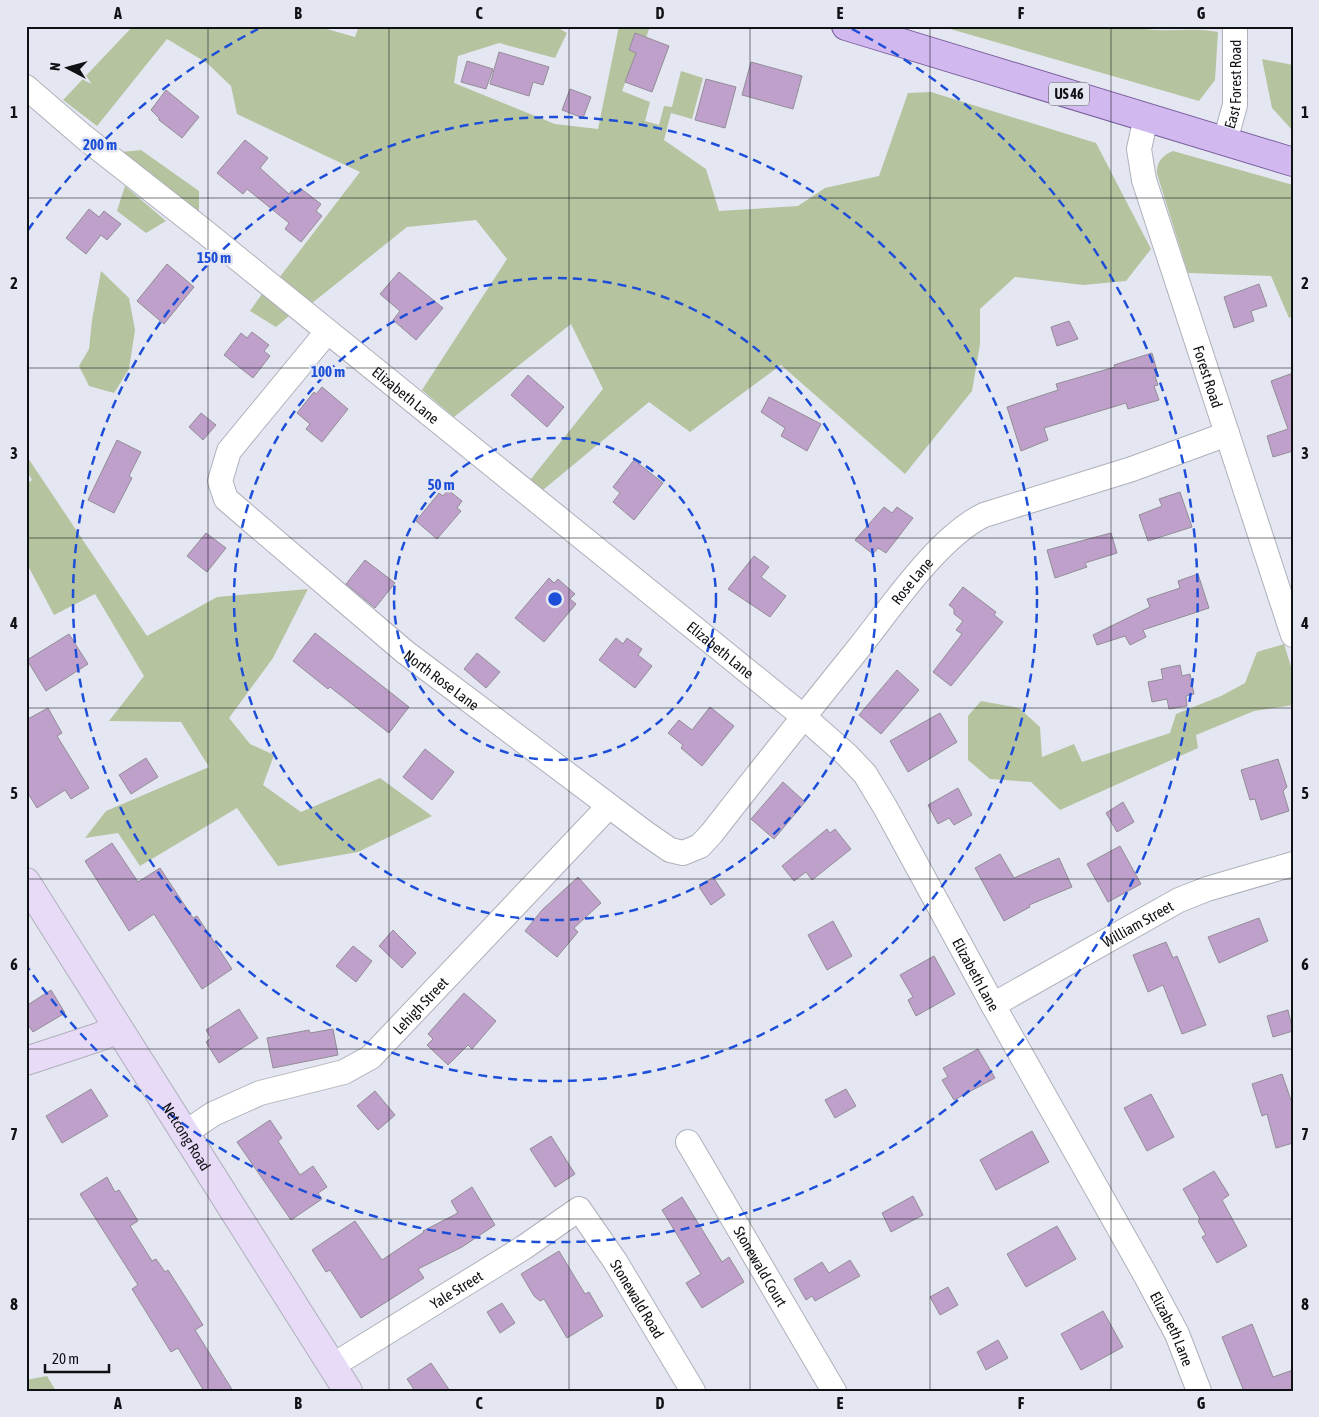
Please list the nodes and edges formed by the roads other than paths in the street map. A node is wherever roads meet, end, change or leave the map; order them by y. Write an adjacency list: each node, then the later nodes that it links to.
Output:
1 (846, 26): 4 (main road, US 46)
2 (1235, 26): 5 (street, East Forest Road)
3 (26, 87): 7 (street, Elizabeth Lane)
4 (1146, 117): 5 (main road, US 46); 8 (street, Forest Road)
5 (1225, 141): 6 (main road, US 46)
6 (1293, 162)
7 (327, 332): 10 (street, Elizabeth Lane); 11 (street, North Rose Lane)
8 (1227, 434): 9 (street, Forest Road); 10 (street, Rose Lane)
9 (1293, 635)
10 (804, 717): 12 (street, Rose Lane); 15 (street, Elizabeth Lane)
11 (608, 807): 12 (street, North Rose Lane); 18 (street, Lehigh Street)
12 (688, 852)
13 (1293, 864): 15 (street, William Street)
14 (26, 882): 16 (street, Netcong Road)
15 (993, 1005): 25 (street, Elizabeth Lane)
16 (118, 1028): 17 (street); 18 (street, Netcong Road)
17 (26, 1061)
18 (185, 1132): 21 (street, Netcong Road)
19 (688, 1142): 24 (street, Stonewald Court)
20 (579, 1209): 21 (street, Yale Street); 23 (street, Stonewald Road)
21 (332, 1366): 22 (street, Netcong Road)
22 (348, 1391)
23 (693, 1391)
24 (834, 1391)
25 (1199, 1391)

